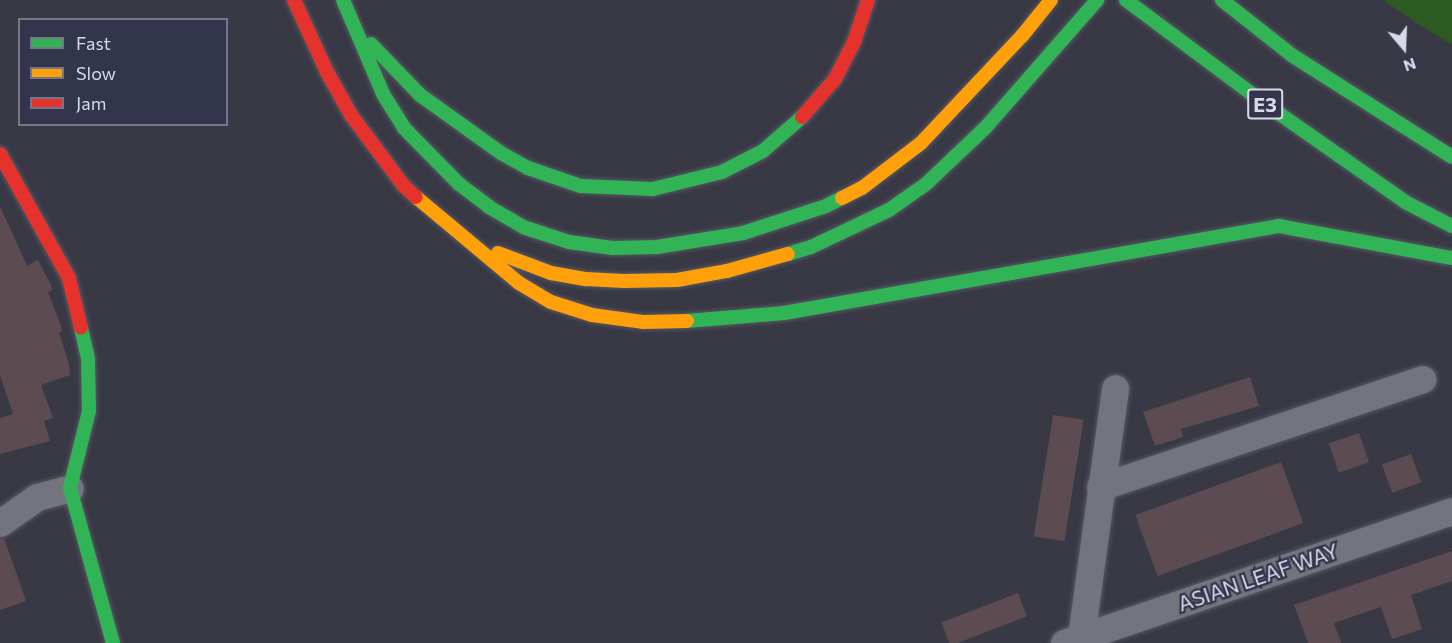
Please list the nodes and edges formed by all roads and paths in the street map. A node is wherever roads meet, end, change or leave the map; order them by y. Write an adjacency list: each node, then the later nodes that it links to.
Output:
1 (294, 0): 10 (main road)
2 (868, 0): 7 (main road)
3 (1051, 0): 7 (main road)
4 (1097, 0): 10 (main road)
5 (1126, 0): 11 (main road, E3)
6 (1222, 0): 9 (main road, E3)
7 (345, 4)
8 (0, 154): 16 (main road)
9 (1452, 157)
10 (449, 226): 12 (main road)
11 (1452, 226)
12 (1452, 258)
13 (1422, 379): 15 (street)
14 (1114, 388): 15 (street)
15 (1100, 487): 19 (street)
16 (69, 488): 18 (street); 20 (main road)
17 (1452, 511): 19 (street, ASIAN LEAF WAY)
18 (0, 523)
19 (1072, 640)
20 (113, 643)

